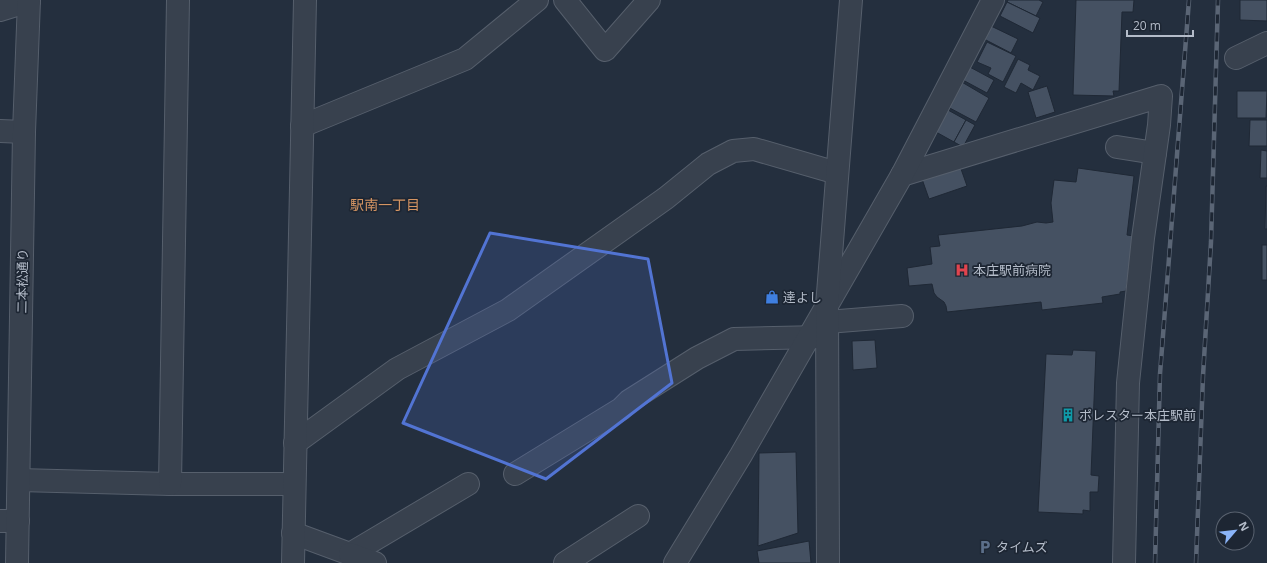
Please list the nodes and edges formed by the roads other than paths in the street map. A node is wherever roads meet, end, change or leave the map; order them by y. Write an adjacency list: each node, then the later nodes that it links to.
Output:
1 (30, 0): 9 (street); 14 (street, 二本松通り)
2 (178, 0): 24 (street)
3 (305, 0): 12 (street)
4 (537, 0): 12 (street)
5 (565, 0): 6 (street)
6 (649, 0)
7 (851, 0): 17 (street)
8 (993, 0): 18 (street)
9 (0, 10)
10 (1267, 43): 11 (street)
11 (1236, 58)
12 (302, 126): 21 (street)
13 (0, 131): 14 (street)
14 (24, 132): 23 (street, 二本松通り)
15 (1117, 147): 16 (street)
16 (1155, 153): 18 (street); 37 (street)
17 (837, 173): 20 (street); 21 (street)
18 (902, 175): 20 (street)
19 (902, 316): 20 (street)
20 (822, 325): 22 (street); 35 (street); 36 (street)
21 (295, 443): 25 (street)
22 (515, 474)
23 (19, 480): 24 (street); 28 (street, 二本松通り)
24 (170, 484): 25 (street)
25 (294, 484): 29 (street)
26 (468, 484): 30 (street)
27 (638, 516): 34 (street)
28 (9, 521): 31 (street, 二本松通り)
29 (293, 533): 30 (street); 32 (street)
30 (350, 554): 33 (street)
31 (18, 563)
32 (293, 563)
33 (375, 563)
34 (565, 563)
35 (675, 563)
36 (828, 563)
37 (1124, 563)

